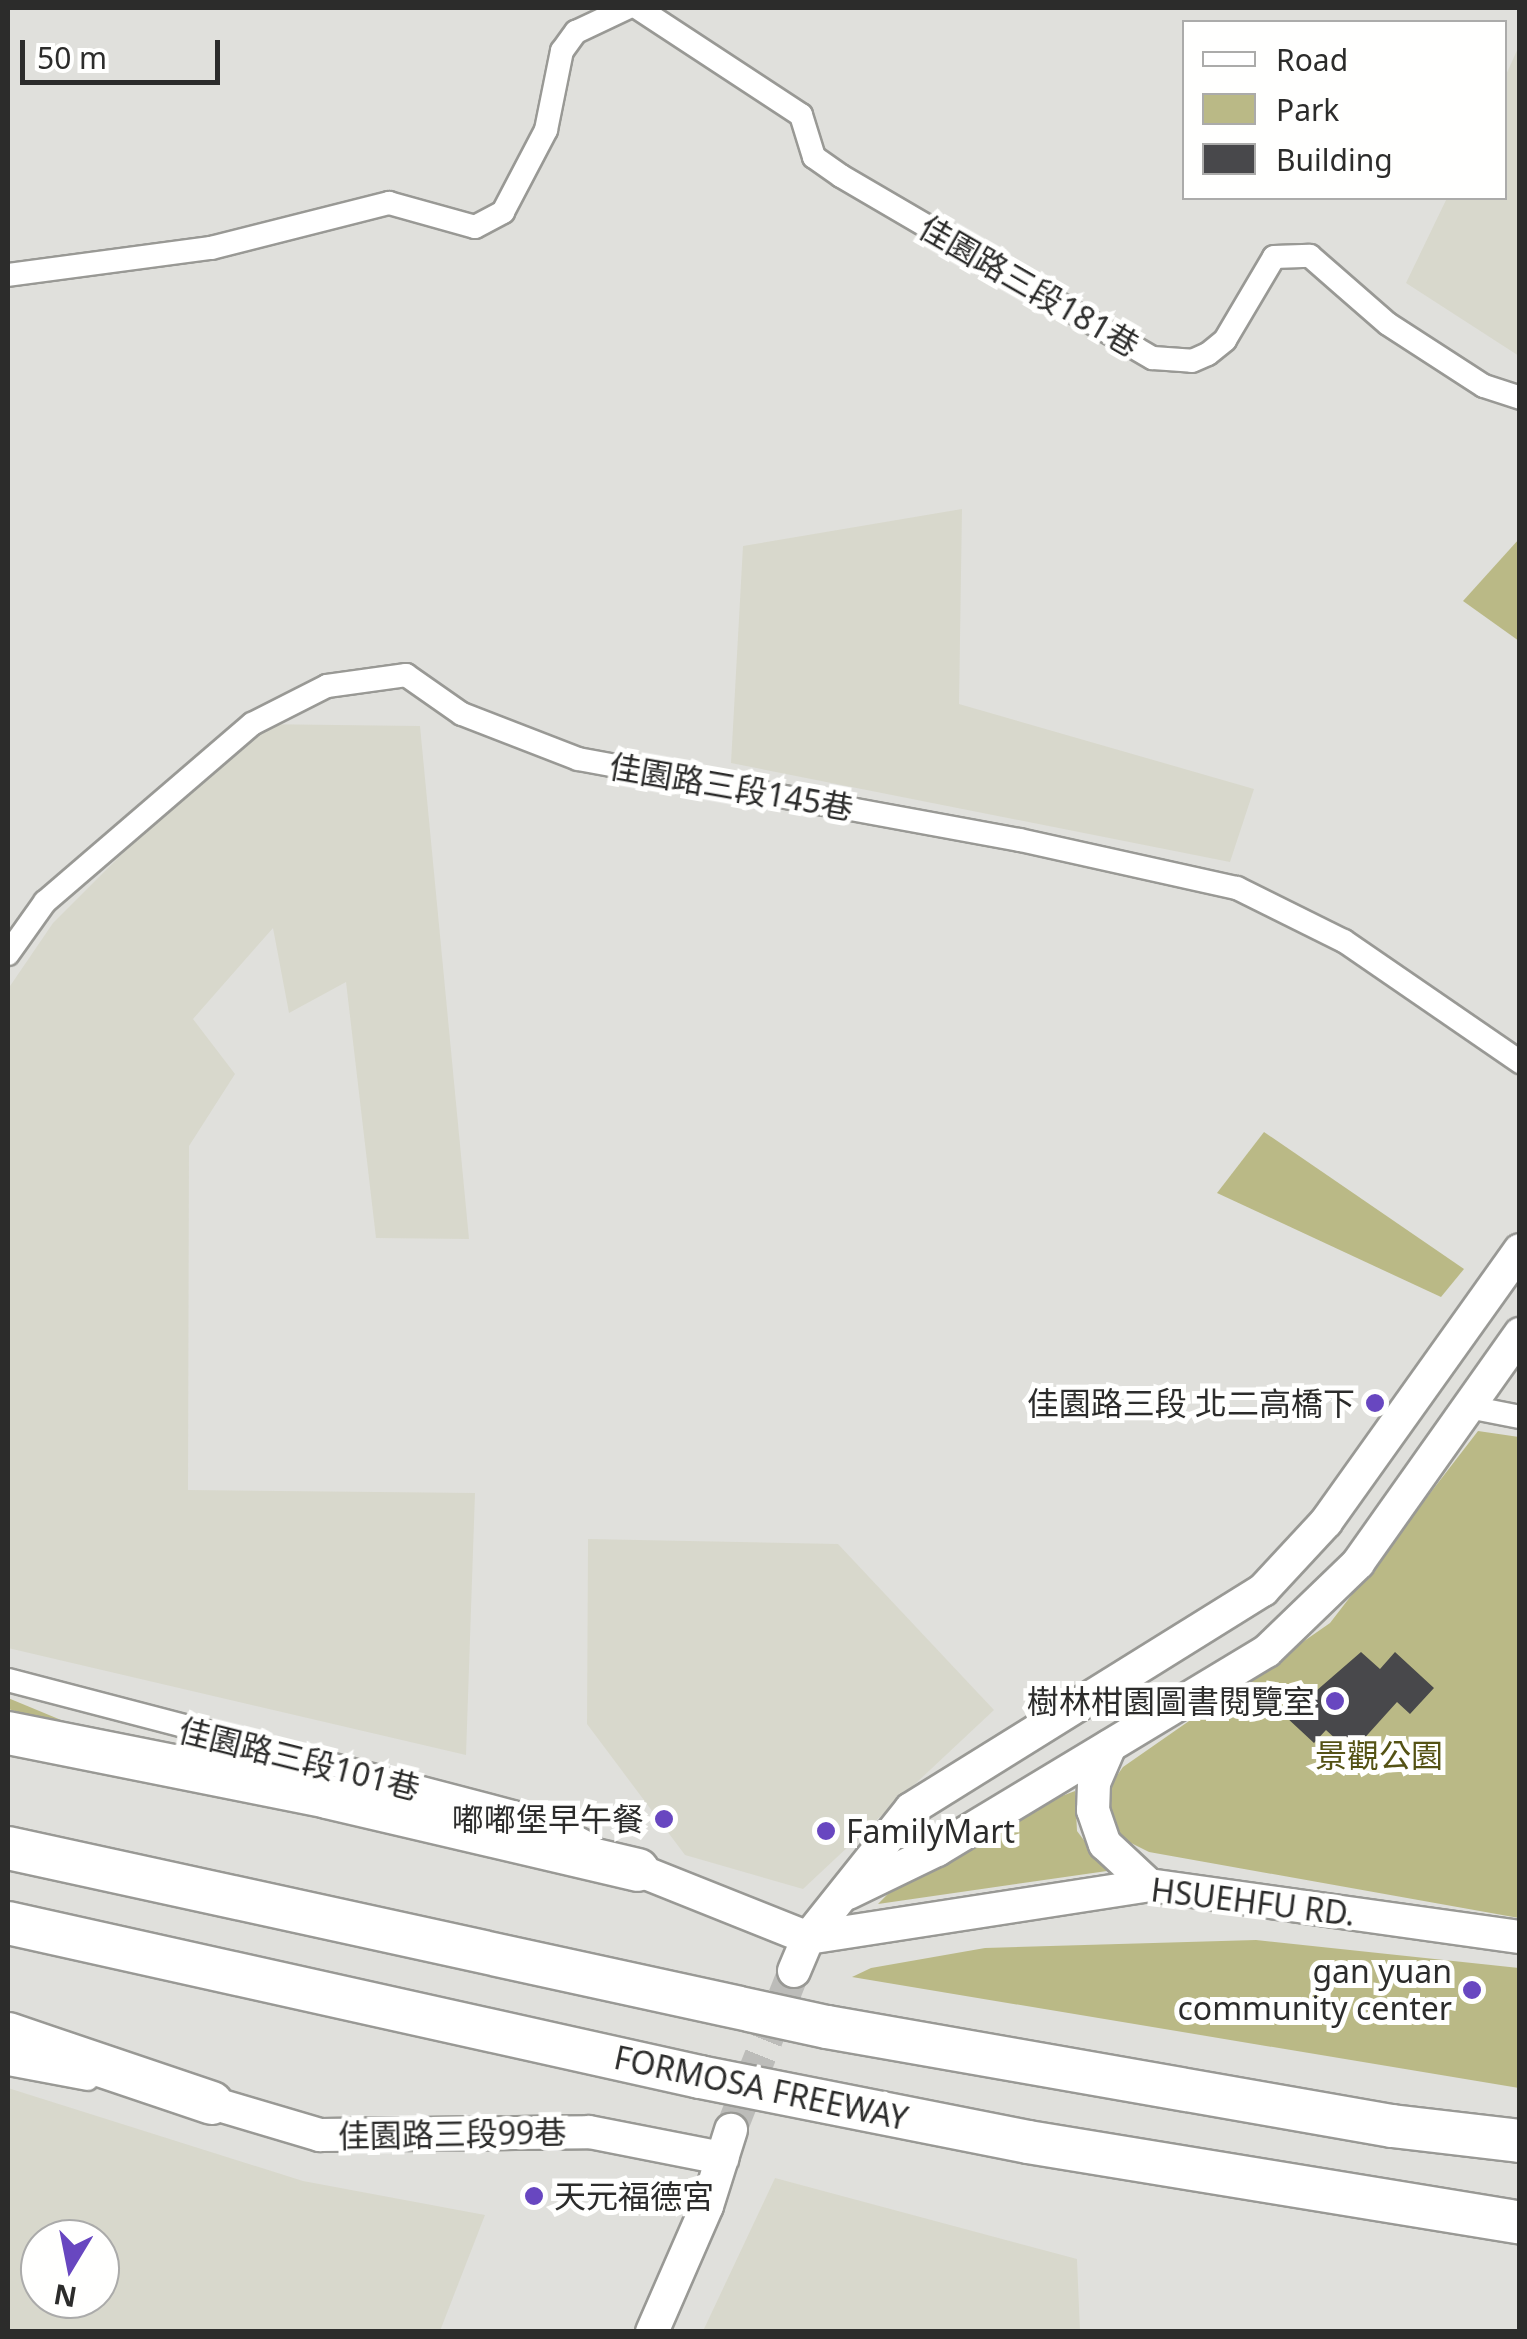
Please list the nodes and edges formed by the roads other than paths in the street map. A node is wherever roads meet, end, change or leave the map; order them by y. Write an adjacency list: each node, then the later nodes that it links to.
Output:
1 (627, 8): 3 (street)
2 (638, 8): 4 (street, 佳園路三段181巷)
3 (8, 275)
4 (1520, 398)
5 (8, 954): 6 (street, 佳園路三段145巷)
6 (1520, 1062)
7 (1520, 1250): 18 (street)
8 (1520, 1334): 9 (street)
9 (1469, 1407): 10 (street); 13 (street)
10 (1520, 1417)
11 (8, 1680): 16 (street, 佳園路三段101巷)
12 (8, 1733): 16 (highway)
13 (1110, 1746): 17 (street); 18 (street)
14 (8, 1819): 20 (highway)
15 (8, 1848): 20 (highway)
16 (638, 1870): 22 (street, 佳園路三段101巷)
17 (1150, 1885): 21 (street, HSUEHFU RD.); 22 (street, HSUEHFU RD.)
18 (840, 1897): 22 (street)
19 (10, 1924): 28 (highway, FORMOSA FREEWAY)
20 (377, 1926): 27 (highway)
21 (1520, 1936)
22 (808, 1938): 23 (street)
23 (794, 1971)
24 (8, 2034): 26 (highway)
25 (8, 2064): 26 (street, 佳園路三段99巷)
26 (212, 2103): 29 (street, 佳園路三段99巷)
27 (1520, 2142)
28 (1520, 2223)
29 (652, 2332)

